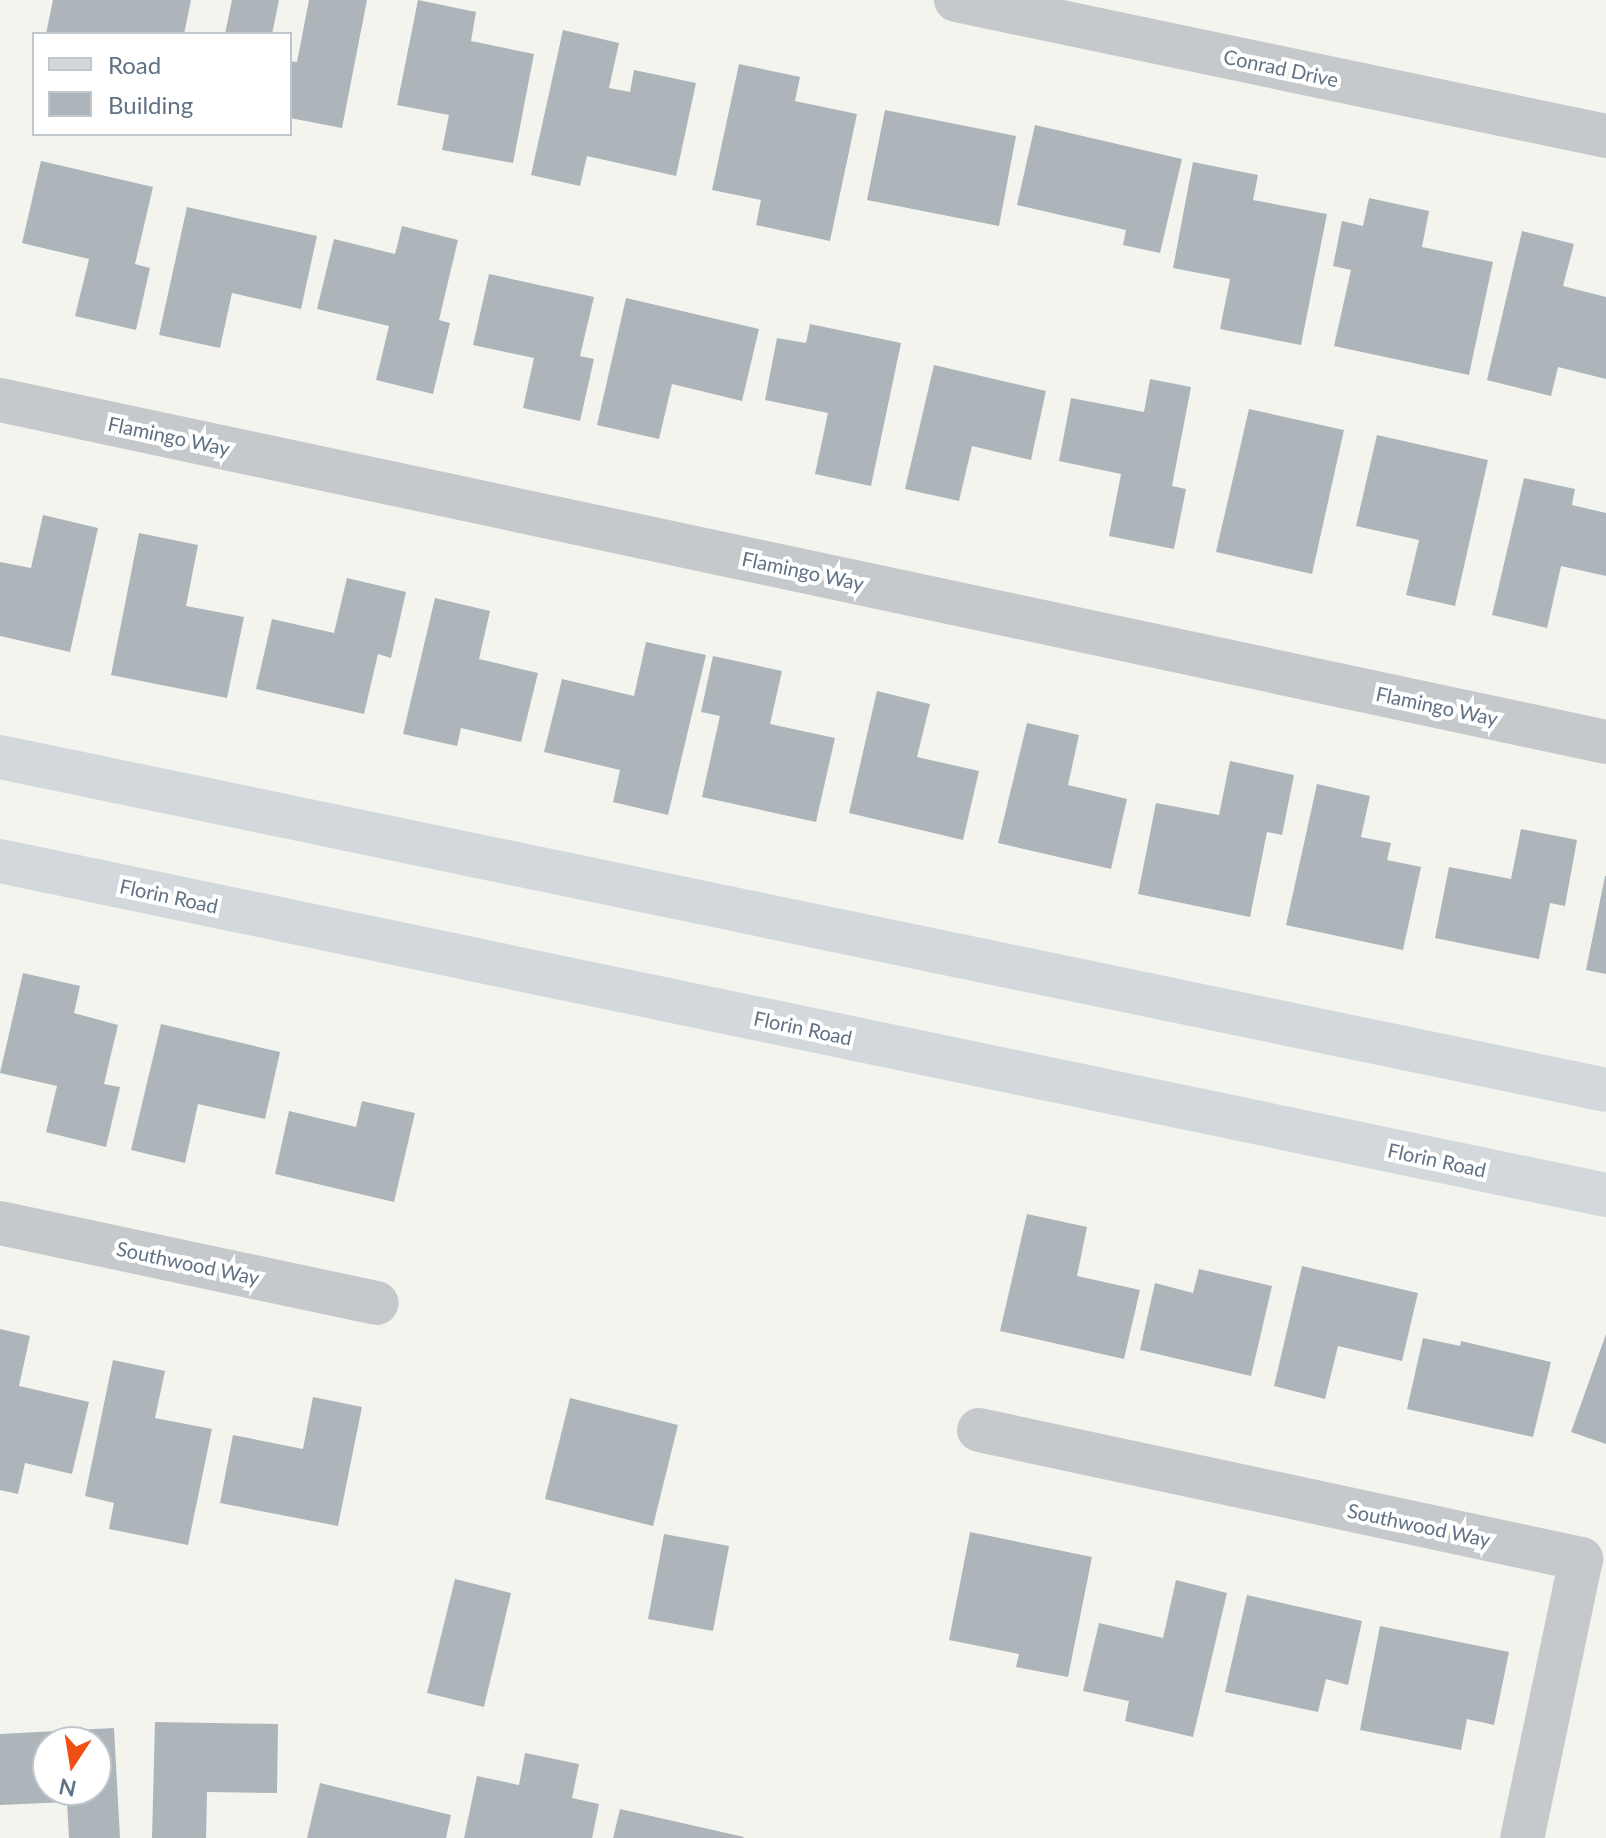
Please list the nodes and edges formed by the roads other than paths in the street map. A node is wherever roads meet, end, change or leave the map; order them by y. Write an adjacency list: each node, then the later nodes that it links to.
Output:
1 (956, 0): 2 (street, Conrad Drive)
2 (1606, 136)
3 (0, 400): 4 (street, Flamingo Way)
4 (1606, 742)
5 (0, 757): 7 (main road)
6 (0, 861): 8 (main road, Florin Road)
7 (1606, 1090)
8 (1606, 1195)
9 (0, 1223): 10 (street, Southwood Way)
10 (377, 1303)
11 (979, 1430): 12 (street, Southwood Way)
12 (1522, 1838)

